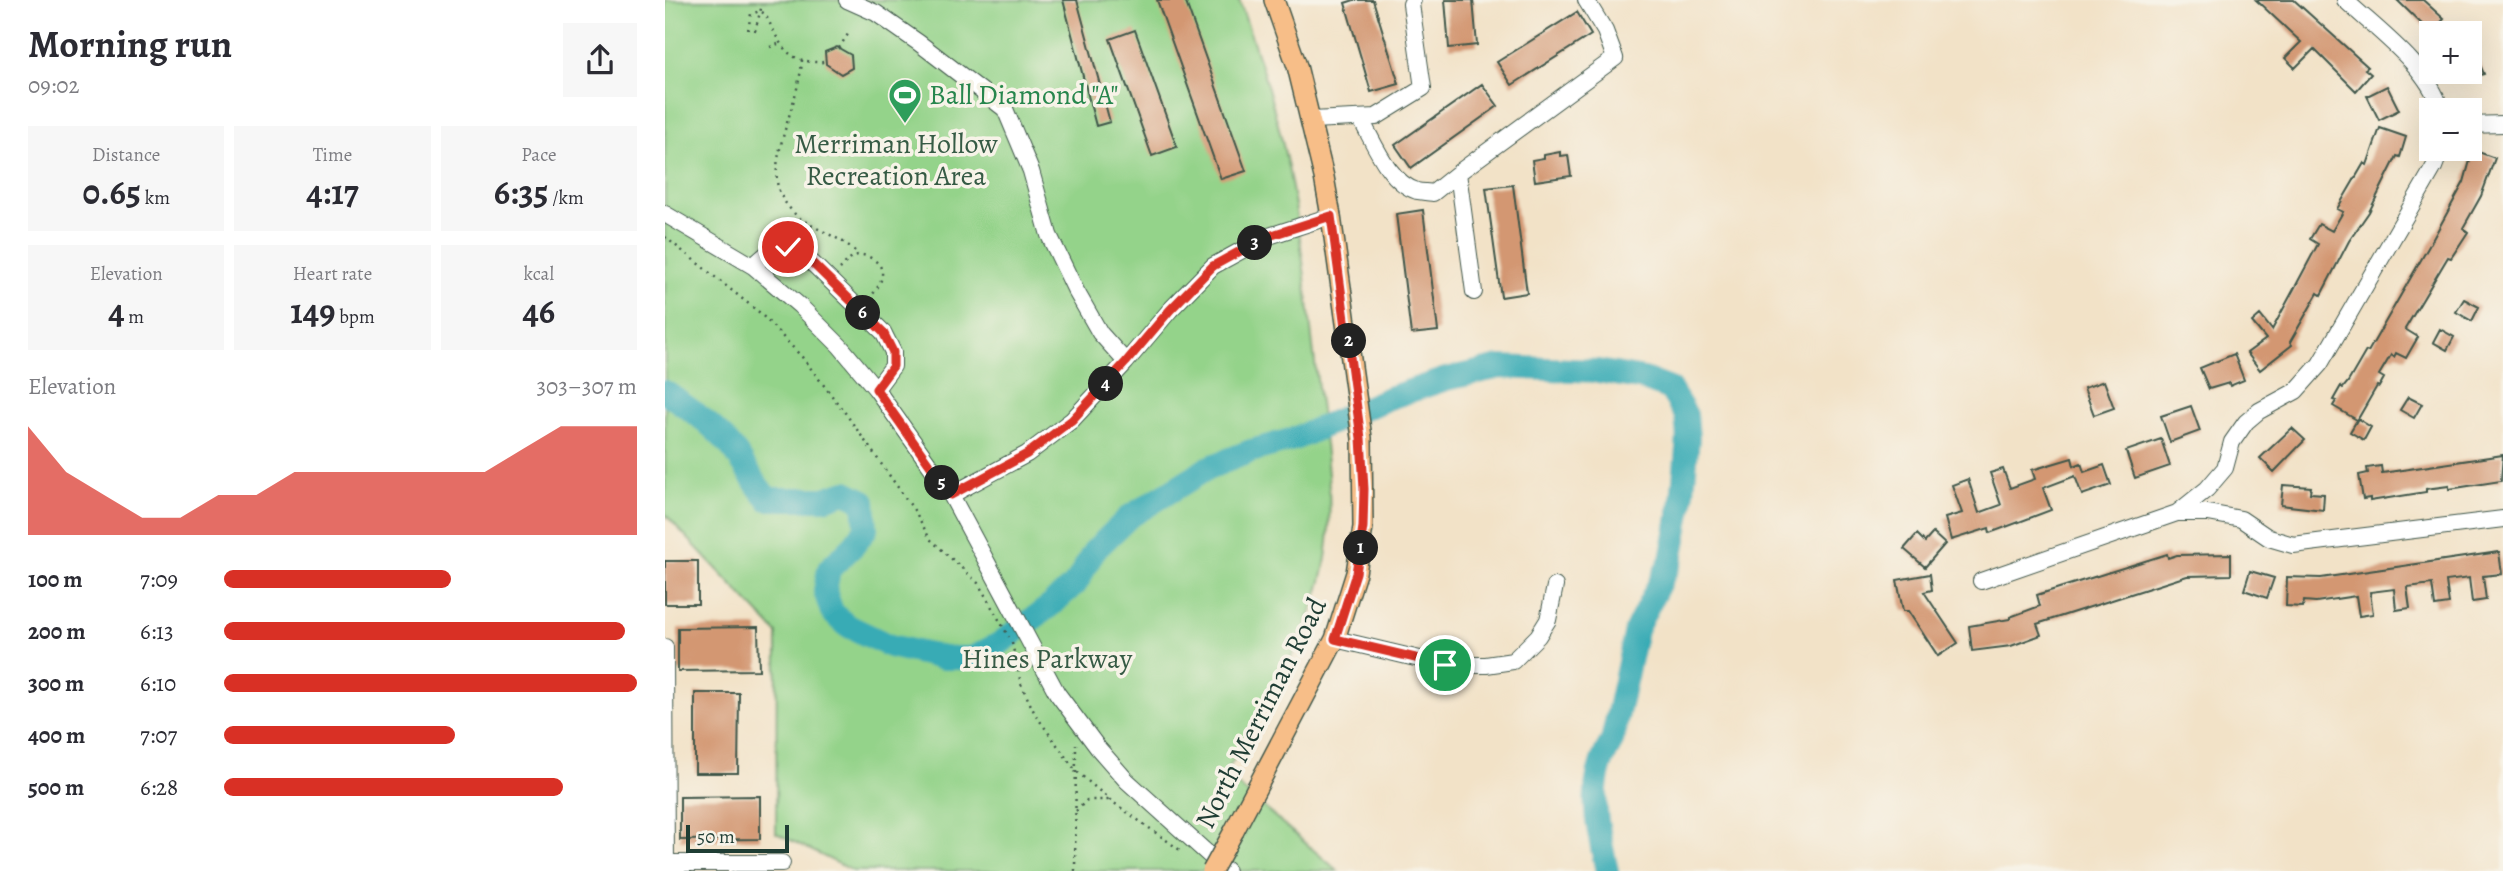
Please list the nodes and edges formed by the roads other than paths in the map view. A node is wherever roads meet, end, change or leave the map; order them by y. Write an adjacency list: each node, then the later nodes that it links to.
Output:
1 (1274, 0): 8 (main road, North Merriman Road)
2 (1413, 0): 7 (street)
3 (1586, 0): 12 (street)
4 (2345, 0): 6 (street)
5 (850, 1): 17 (street)
6 (2437, 98)
7 (1360, 118): 8 (street); 12 (street)
8 (1311, 120): 14 (main road, North Merriman Road)
9 (2503, 124): 10 (street)
10 (2482, 125)
11 (2436, 161): 20 (street)
12 (1458, 173): 16 (street)
13 (665, 214): 15 (street)
14 (1331, 216): 17 (street); 24 (main road, North Merriman Road)
15 (753, 266): 18 (street); 18 (street)
16 (1474, 292)
17 (1126, 362): 19 (street)
18 (876, 389): 19 (street)
19 (951, 495): 31 (street)
20 (2177, 513): 21 (street); 22 (street)
21 (2503, 519)
22 (1981, 581)
23 (1555, 586): 24 (street)
24 (1335, 639): 30 (main road, North Merriman Road, bridge)
25 (665, 647): 26 (street)
26 (665, 670): 27 (street)
27 (666, 800): 29 (street)
28 (782, 863): 29 (street)
29 (666, 867)
30 (1212, 871)
31 (1227, 871)

